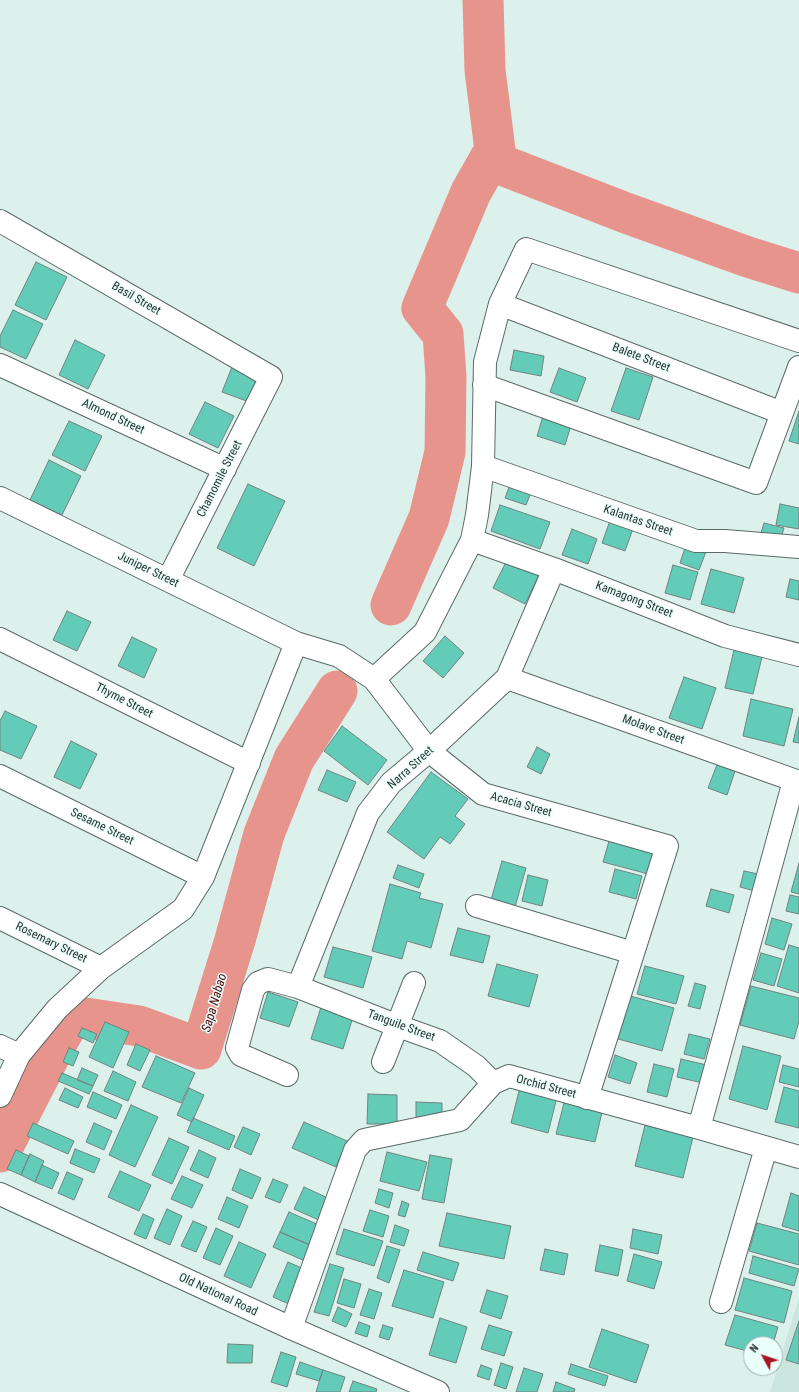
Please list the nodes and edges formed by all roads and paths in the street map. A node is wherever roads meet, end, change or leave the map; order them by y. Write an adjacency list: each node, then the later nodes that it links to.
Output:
1 (0, 221): 6 (street, Basil Street)
2 (500, 304): 3 (street); 7 (street); 8 (street, Balete Street)
3 (799, 341)
4 (0, 365): 10 (street, Almond Street)
5 (799, 367): 8 (street)
6 (272, 377): 10 (street, Chamomile Street)
7 (484, 385): 8 (street); 9 (street)
8 (782, 413)
9 (482, 466): 12 (street); 13 (street, Kalantas Street)
10 (225, 469): 15 (street, Chamomile Street)
11 (0, 498): 15 (street, Juniper Street)
12 (472, 540): 14 (street, Kamagong Street); 20 (street)
13 (799, 547)
14 (554, 569): 18 (street, Kamagong Street); 19 (street, Narra Street)
15 (168, 580): 17 (street, Juniper Street)
16 (0, 639): 22 (street, Thyme Street)
17 (296, 643): 20 (street, Juniper Street); 22 (street)
18 (799, 655)
19 (507, 678): 21 (street, Narra Street); 24 (street, Molave Street)
20 (374, 679): 21 (street, Acacia Street)
21 (429, 751): 28 (street, Acacia Street); 31 (street, Narra Street)
22 (249, 763): 25 (street)
23 (0, 776): 25 (street, Sesame Street)
24 (797, 781): 39 (street)
25 (203, 877): 29 (street)
26 (478, 906): 28 (street)
27 (0, 918): 29 (street, Rosemary Street)
28 (633, 953): 38 (street)
29 (102, 968): 33 (street)
30 (414, 984): 32 (street)
31 (298, 986): 32 (street, Tanguile Street); 35 (street, Tanguile Street)
32 (398, 1026): 34 (street); 36 (street, Tanguile Street)
33 (10, 1050): 37 (street)
34 (383, 1062)
35 (287, 1075)
36 (493, 1083): 38 (street, Orchid Street); 44 (street, Orchid Street)
37 (0, 1096)
38 (587, 1098): 39 (street, Orchid Street)
39 (699, 1128): 40 (street, Orchid Street)
40 (766, 1148): 41 (street, Orchid Street); 43 (street)
41 (799, 1158)
42 (0, 1194): 44 (street, Old National Road)
43 (721, 1302)
44 (291, 1328): 45 (street, Old National Road)
45 (438, 1392)

